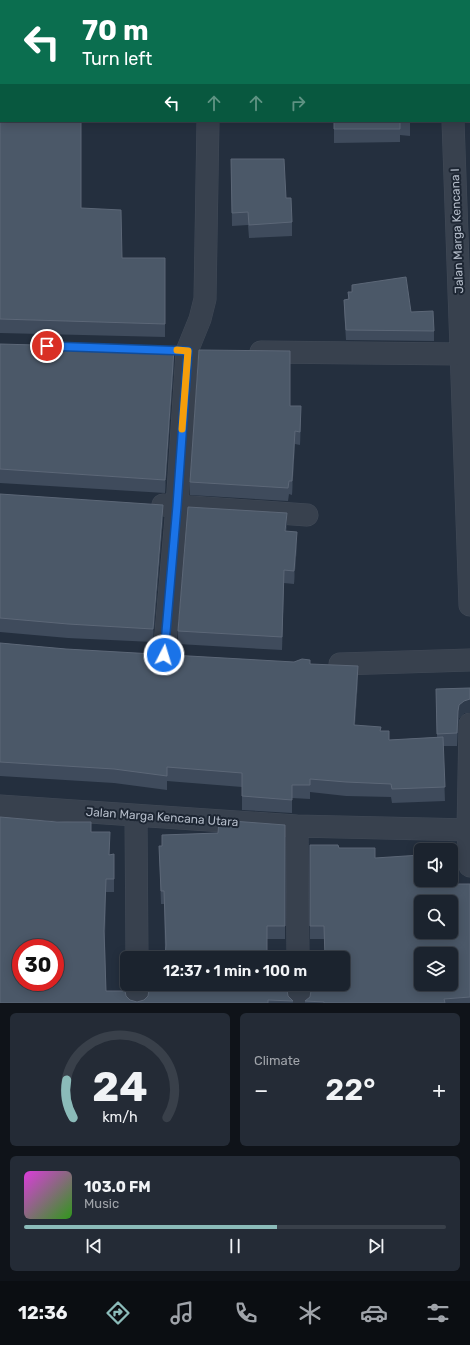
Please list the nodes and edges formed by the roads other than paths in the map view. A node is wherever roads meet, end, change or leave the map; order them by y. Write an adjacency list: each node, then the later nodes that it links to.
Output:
1 (208, 122): 5 (street)
2 (453, 122): 3 (street, Jalan Marga Kencana I)
3 (464, 272): 7 (street, Jalan Marga Kencana I)
4 (164, 350): 5 (street)
5 (196, 351): 10 (street)
6 (243, 351): 7 (street)
7 (462, 354): 8 (street, Jalan Marga Kencana I)
8 (467, 400): 12 (street, Jalan Marga Kencana I)
9 (147, 504): 10 (street)
10 (177, 506): 11 (street); 14 (street)
11 (307, 515)
12 (470, 605)
13 (142, 654): 14 (street)
14 (164, 655): 15 (street)
15 (187, 656)
16 (470, 660): 17 (street)
17 (340, 664)
18 (470, 724): 22 (street)
19 (0, 806): 20 (street, Jalan Marga Kencana Utara)
20 (136, 816): 21 (street, Jalan Marga Kencana Utara); 24 (street)
21 (297, 826): 22 (street, Jalan Marga Kencana Utara); 25 (street)
22 (469, 830): 23 (street)
23 (470, 866)
24 (137, 951)
25 (298, 951)
26 (137, 991): 28 (street)
27 (298, 991): 29 (street)
28 (137, 1003)
29 (299, 1003)

